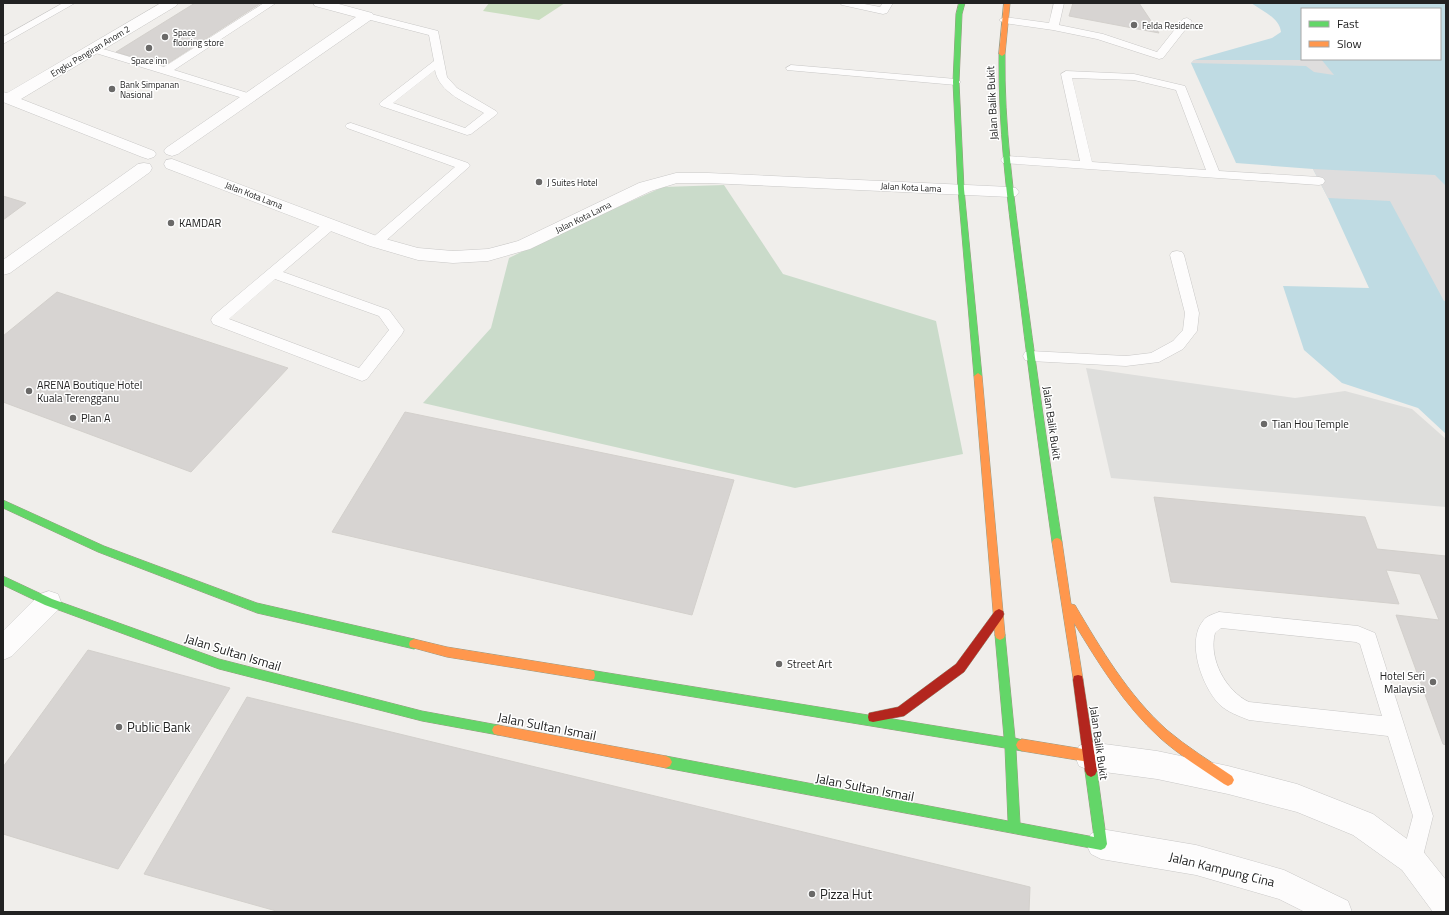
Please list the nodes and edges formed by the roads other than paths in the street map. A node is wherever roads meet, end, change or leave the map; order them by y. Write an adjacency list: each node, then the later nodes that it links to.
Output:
1 (70, 3): 14 (lane)
2 (171, 3): 15 (street, Engku Pengiran Anom 2)
3 (271, 3): 18 (lane)
4 (320, 3): 10 (street)
5 (845, 3): 6 (lane)
6 (888, 3)
7 (962, 3): 19 (main road)
8 (1007, 3): 11 (main road, Jalan Balik Bukit)
9 (1059, 3): 13 (lane)
10 (367, 16): 16 (lane); 20 (street)
11 (1004, 20): 13 (lane); 24 (main road, Jalan Balik Bukit)
12 (1187, 21): 13 (lane)
13 (1054, 27)
14 (3, 41)
15 (93, 49): 18 (lane); 21 (street, Engku Pengiran Anom 2)
16 (439, 62): 16 (lane)
17 (791, 68): 19 (lane)
18 (165, 71): 20 (lane)
19 (956, 82): 29 (main road)
20 (250, 97): 23 (street)
21 (6, 98): 25 (street)
22 (351, 126): 32 (lane)
23 (172, 157): 25 (street); 31 (street, Jalan Kota Lama)
24 (1007, 160): 26 (lane); 30 (main road, Jalan Balik Bukit)
25 (146, 161): 34 (street)
26 (1087, 165): 27 (lane); 27 (lane)
27 (1214, 174): 28 (lane)
28 (1319, 181)
29 (961, 189): 30 (street, Jalan Kota Lama); 32 (street, Jalan Kota Lama); 41 (main road)
30 (1010, 192): 36 (main road, Jalan Balik Bukit)
31 (331, 224): 32 (street, Jalan Kota Lama); 35 (lane)
32 (376, 242)
33 (1176, 254): 36 (lane)
34 (3, 269)
35 (273, 273): 35 (lane)
36 (1030, 356): 39 (main road, Jalan Balik Bukit)
37 (3, 504): 43 (main road)
38 (3, 580): 40 (main road, Jalan Sultan Ismail)
39 (1067, 600): 46 (main road, Jalan Balik Bukit); 47 (main road)
40 (49, 602): 42 (street); 48 (main road, Jalan Sultan Ismail)
41 (999, 614): 43 (main road); 45 (main road)
42 (3, 648)
43 (861, 719): 45 (main road)
44 (1395, 727): 44 (lane); 50 (lane)
45 (1010, 743): 46 (main road); 48 (main road)
46 (1089, 756): 47 (street); 49 (main road, Jalan Balik Bukit)
47 (1228, 780): 50 (street)
48 (1014, 828): 49 (main road, Jalan Sultan Ismail)
49 (1101, 844): 52 (street, Jalan Kampung Cina)
50 (1412, 860): 51 (street)
51 (1446, 905)
52 (1337, 912)

